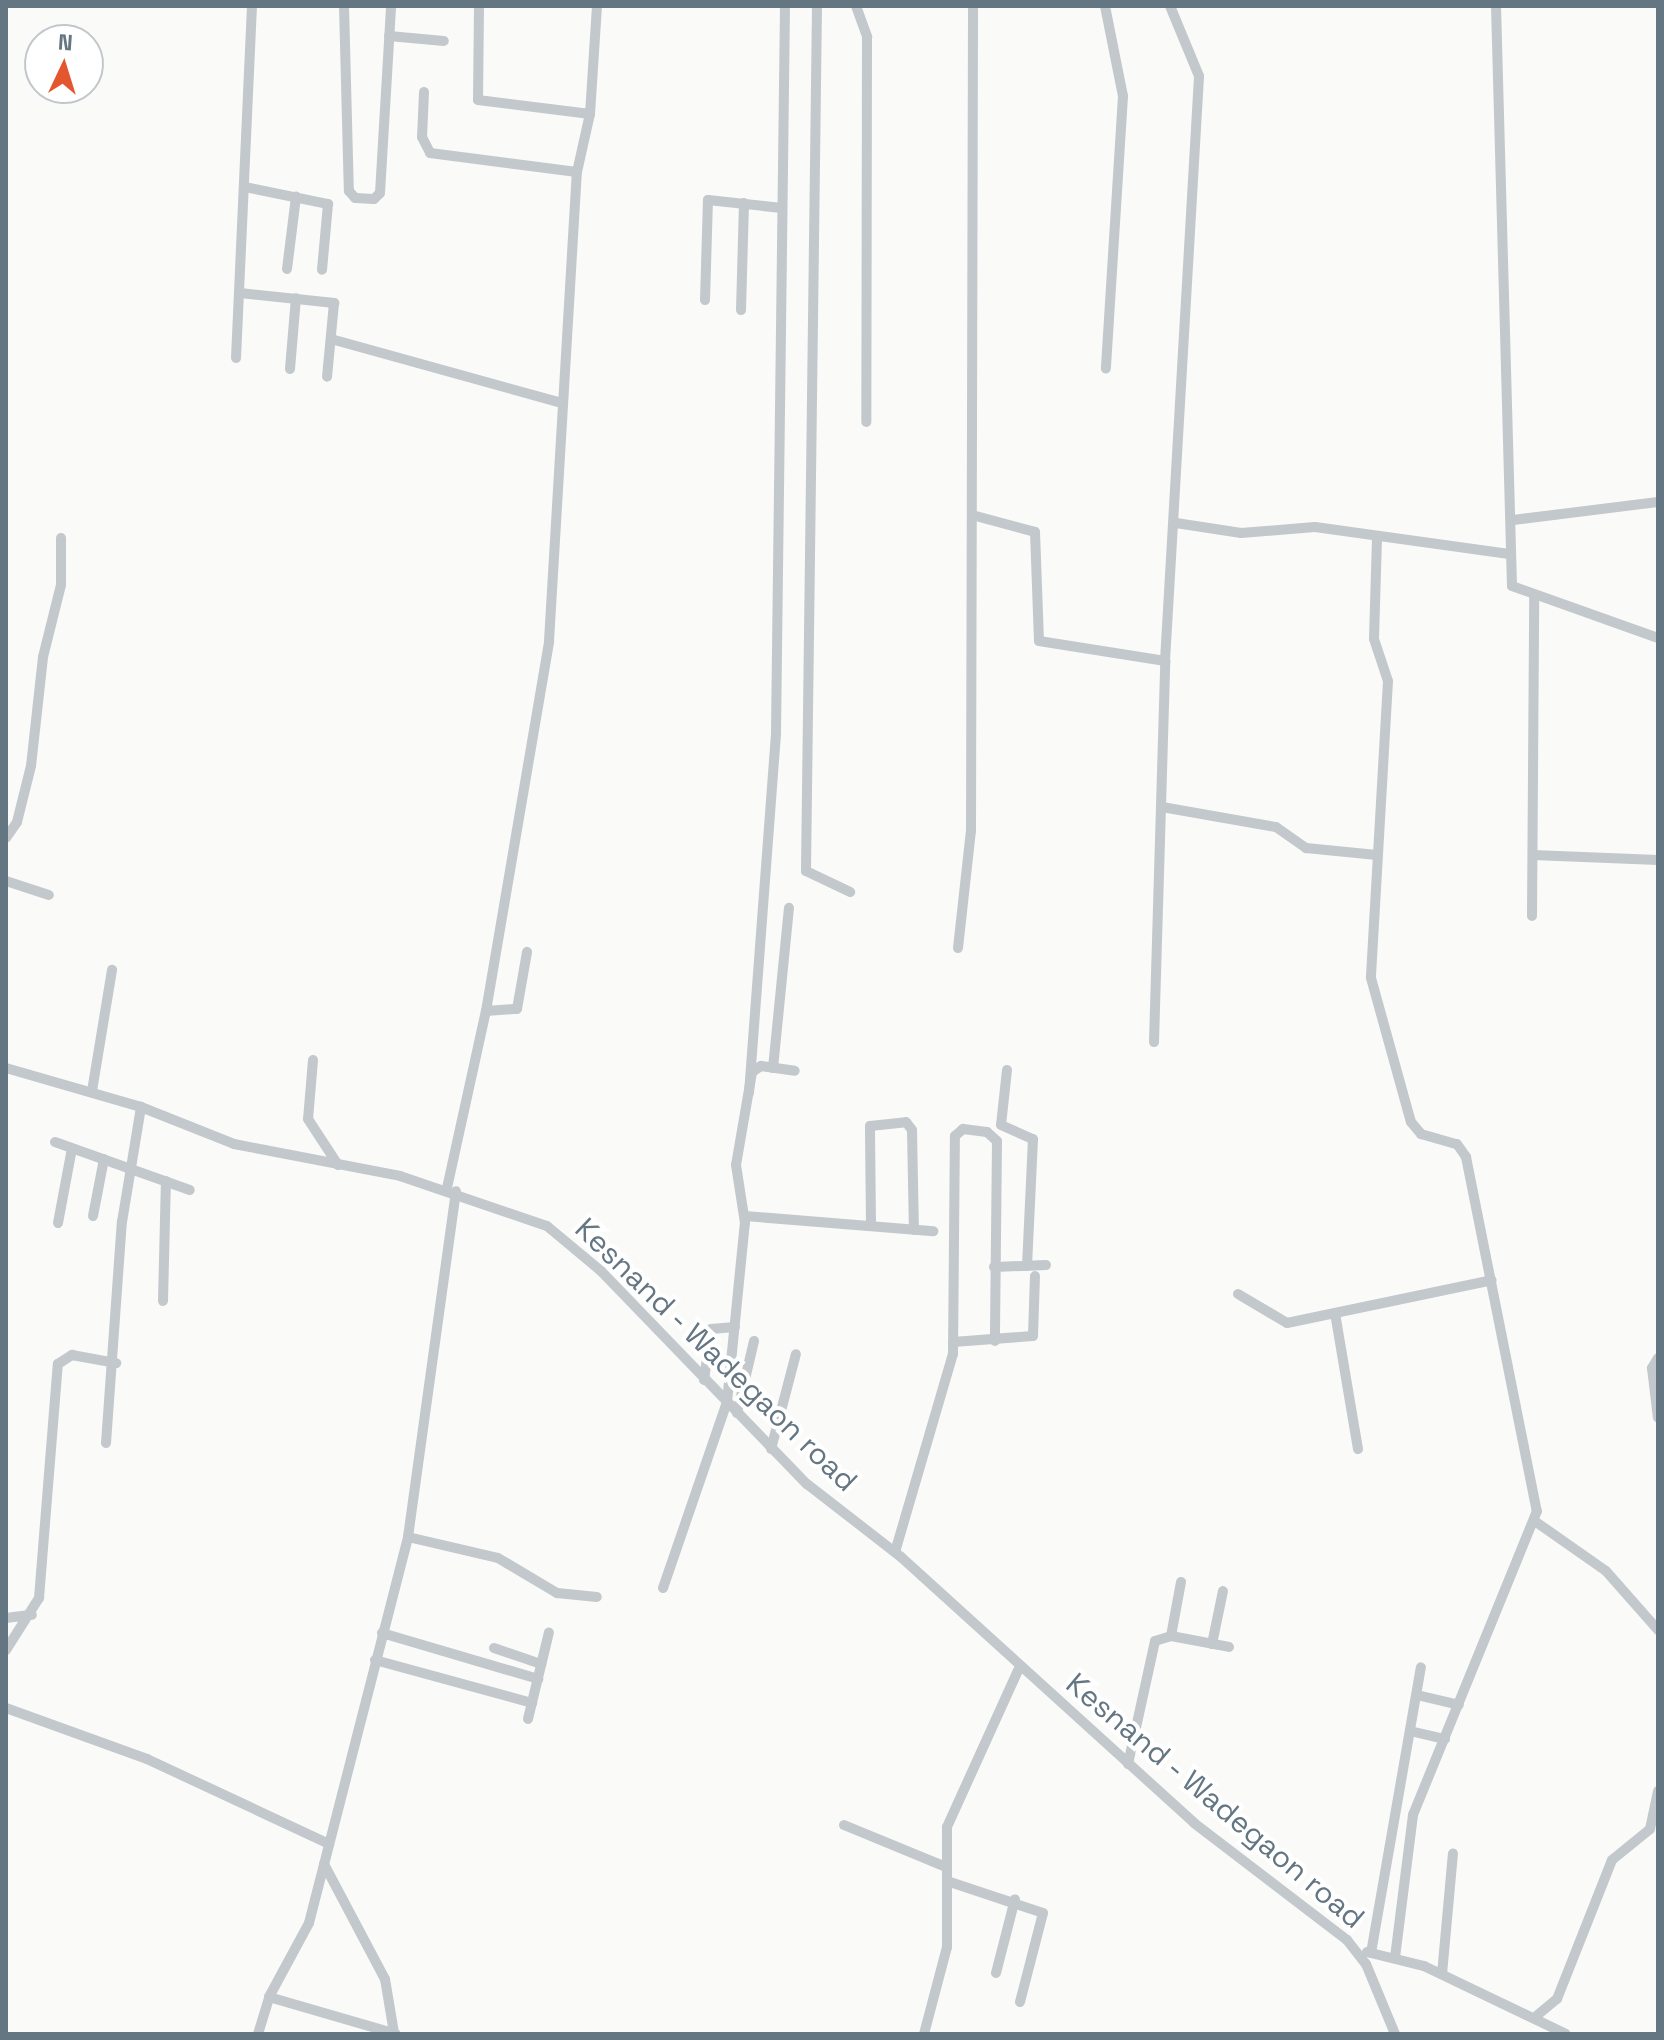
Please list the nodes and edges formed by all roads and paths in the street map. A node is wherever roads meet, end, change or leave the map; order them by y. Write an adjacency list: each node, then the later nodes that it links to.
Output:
1 (252, 6): 18 (street)
2 (344, 6): 13 (street)
3 (391, 6): 13 (street)
4 (479, 6): 16 (street)
5 (597, 6): 16 (street)
6 (785, 6): 21 (street)
7 (817, 6): 51 (street)
8 (856, 6): 34 (street)
9 (973, 6): 36 (street)
10 (1105, 6): 30 (street)
11 (1170, 6): 38 (street)
12 (1496, 6): 37 (street)
13 (389, 36): 14 (street)
14 (444, 41)
15 (424, 92): 17 (street)
16 (590, 114): 17 (street)
17 (577, 172): 33 (street)
18 (245, 187): 19 (street); 24 (street)
19 (296, 197): 22 (street); 23 (street)
20 (744, 203): 21 (street); 26 (street); 27 (street)
21 (782, 208): 66 (street)
22 (287, 269)
23 (322, 270)
24 (240, 293): 25 (street); 29 (street)
25 (296, 298): 28 (street); 31 (street)
26 (705, 300)
27 (741, 310)
28 (331, 339): 32 (street); 33 (street)
29 (236, 358)
30 (1106, 368)
31 (290, 369)
32 (327, 377)
33 (561, 403): 58 (street)
34 (866, 422)
35 (1658, 502): 37 (street)
36 (972, 515): 44 (street); 55 (street)
37 (1513, 520): 41 (street)
38 (1176, 523): 40 (street); 44 (street)
39 (61, 538): 46 (street)
40 (1377, 538): 41 (street); 47 (street)
41 (1509, 554): 42 (street)
42 (1534, 595): 43 (street); 48 (street)
43 (1658, 638)
44 (1165, 661): 45 (street)
45 (1162, 807): 47 (street); 59 (street)
46 (6, 838)
47 (1377, 855): 87 (street)
48 (1533, 855): 49 (street); 54 (street)
49 (1658, 860)
50 (6, 881): 52 (street)
51 (850, 892)
52 (49, 895)
53 (789, 908): 62 (street)
54 (1532, 916)
55 (958, 948)
56 (527, 952): 58 (street)
57 (112, 970): 65 (street)
58 (486, 1011): 76 (street)
59 (1154, 1042)
60 (313, 1060): 72 (street)
61 (6, 1068): 65 (street, Kesnand - Wadegaon road)
62 (773, 1068): 64 (street); 66 (street)
63 (1007, 1070): 68 (street)
64 (795, 1071)
65 (92, 1091): 67 (street, Kesnand - Wadegaon road)
66 (749, 1093): 78 (street)
67 (141, 1107): 72 (street, Kesnand - Wadegaon road); 73 (street)
68 (998, 1132): 84 (street); 85 (street); 94 (street)
69 (55, 1142): 70 (street)
70 (72, 1148): 71 (street); 79 (street)
71 (104, 1159): 73 (street); 77 (street)
72 (338, 1165): 76 (street, Kesnand - Wadegaon road)
73 (130, 1168): 74 (street); 97 (street)
74 (166, 1181): 75 (street); 89 (street)
75 (190, 1190)
76 (452, 1190): 98 (street, Kesnand - Wadegaon road); 106 (street)
77 (93, 1216)
78 (745, 1216): 80 (street); 91 (street)
79 (58, 1223)
80 (871, 1226): 81 (street); 81 (street)
81 (914, 1230): 82 (street)
82 (933, 1231)
83 (1046, 1265): 84 (street)
84 (1027, 1266): 85 (street)
85 (994, 1267): 93 (street)
86 (1035, 1276): 93 (street)
87 (1492, 1280): 90 (street); 105 (street)
88 (1238, 1294): 90 (street)
89 (163, 1301)
90 (1335, 1313): 104 (street)
91 (735, 1327): 98 (street); 99 (street)
92 (754, 1341): 100 (street)
93 (995, 1341): 94 (street)
94 (953, 1342): 107 (street)
95 (796, 1354): 103 (street)
96 (1658, 1358): 101 (street)
97 (116, 1363): 102 (street); 112 (street)
98 (704, 1380): 99 (street, Kesnand - Wadegaon road)
99 (727, 1402): 100 (street, Kesnand - Wadegaon road); 109 (street)
100 (737, 1413): 103 (street, Kesnand - Wadegaon road)
101 (1658, 1418)
102 (106, 1443)
103 (771, 1449): 107 (street, Kesnand - Wadegaon road)
104 (1358, 1449)
105 (1536, 1522): 114 (street); 129 (street)
106 (408, 1537): 111 (street); 116 (street)
107 (895, 1552): 125 (street, Kesnand - Wadegaon road)
108 (1181, 1582): 117 (street)
109 (663, 1588)
110 (1223, 1591): 118 (street)
111 (597, 1597)
112 (32, 1615): 113 (street); 121 (street)
113 (6, 1618)
114 (1658, 1630)
115 (549, 1632): 123 (street)
116 (382, 1633): 122 (street); 126 (street)
117 (1171, 1636): 118 (street); 134 (street)
118 (1212, 1644): 119 (street)
119 (1229, 1647)
120 (494, 1648): 123 (street)
121 (6, 1650)
122 (375, 1660): 128 (street); 139 (street)
123 (541, 1664): 126 (street)
124 (1421, 1667): 127 (street)
125 (1019, 1668): 134 (street, Kesnand - Wadegaon road); 142 (street)
126 (538, 1679): 128 (street)
127 (1417, 1695): 129 (street); 132 (street)
128 (532, 1703): 131 (street)
129 (1459, 1705): 133 (street)
130 (6, 1708): 139 (street)
131 (528, 1719)
132 (1410, 1731): 133 (street); 136 (street)
133 (1445, 1739): 137 (street)
134 (1128, 1764): 145 (street, Kesnand - Wadegaon road)
135 (1658, 1791): 152 (street)
136 (1394, 1818): 137 (street); 146 (street)
137 (1412, 1820): 147 (street)
138 (844, 1825): 142 (street)
139 (329, 1844): 141 (street)
140 (1453, 1854): 149 (street)
141 (324, 1864): 150 (street); 155 (street)
142 (946, 1867): 143 (street)
143 (947, 1881): 144 (street); 156 (street)
144 (1015, 1899): 148 (street); 151 (street)
145 (1357, 1950): 146 (street); 157 (street, Kesnand - Wadegaon road)
146 (1371, 1953): 147 (street)
147 (1395, 1957): 149 (street)
148 (996, 1973)
149 (1442, 1974): 152 (street)
150 (269, 1997): 153 (street); 154 (street)
151 (1020, 2002)
152 (1534, 2018): 158 (street)
153 (360, 2029): 155 (street)
154 (258, 2034)
155 (395, 2034)
156 (924, 2034)
157 (1395, 2034)
158 (1566, 2034)

